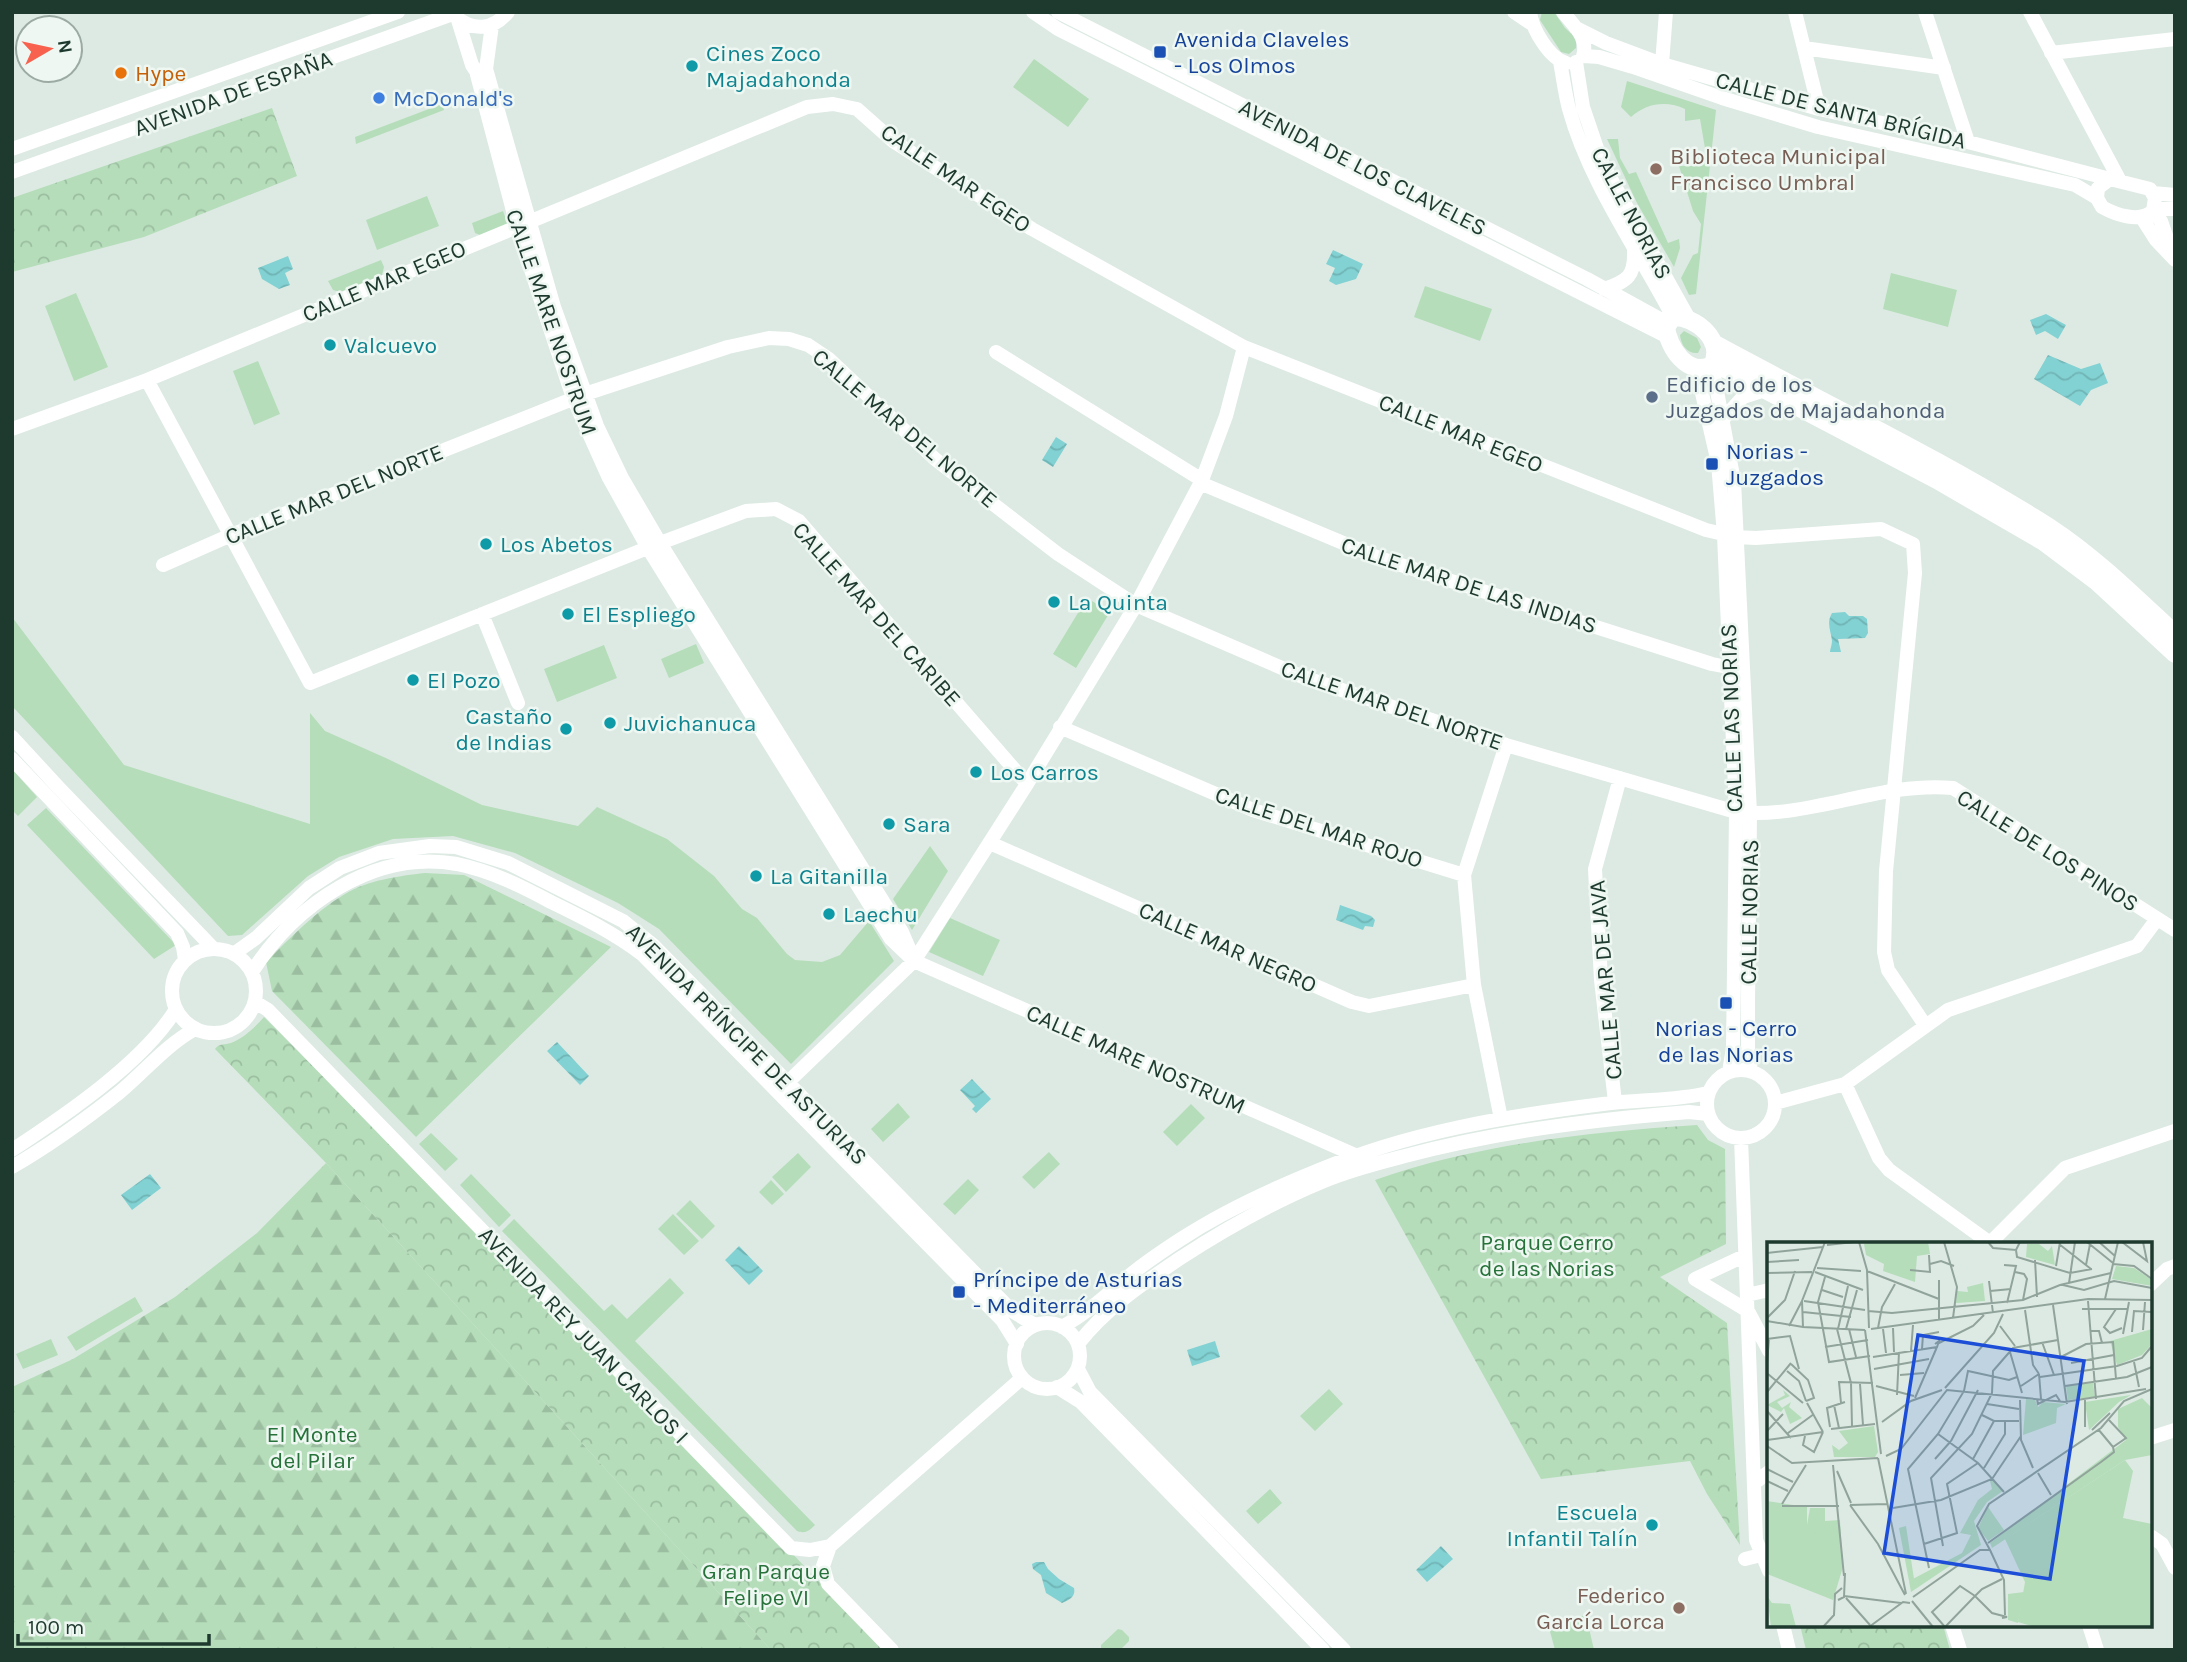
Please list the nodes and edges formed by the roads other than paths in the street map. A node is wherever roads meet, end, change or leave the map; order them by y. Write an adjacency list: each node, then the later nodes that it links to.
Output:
1 (398, 12): 25 (street, AVENIDA DE ESPAÑA)
2 (509, 12): 13 (street)
3 (1033, 12): 38 (street)
4 (1058, 12): 37 (street, AVENIDA DE LOS CLAVELES)
5 (1514, 12): 12 (street)
6 (1563, 12): 14 (street, CALLE NORIAS)
7 (1666, 12): 20 (street)
8 (1795, 12): 16 (street)
9 (1924, 12): 22 (street)
10 (2030, 12): 17 (street)
11 (454, 14): 13 (street); 21 (street, CALLE MARE NOSTRUM); 26 (street, AVENIDA DE ESPAÑA)
12 (1531, 18): 19 (street)
13 (492, 25): 21 (street, CALLE MARE NOSTRUM)
14 (1576, 28): 18 (street, CALLE NORIAS); 20 (street, CALLE DE SANTA BRÍGIDA)
15 (2175, 39): 17 (street)
16 (1804, 48): 22 (street); 23 (street)
17 (2051, 53): 27 (street)
18 (1579, 59): 19 (street, CALLE DE SANTA BRÍGIDA); 30 (street, CALLE DE SANTA BRÍGIDA); 38 (street, CALLE NORIAS)
19 (1560, 61): 35 (street, CALLE NORIAS)
20 (1662, 64): 23 (street, CALLE DE SANTA BRÍGIDA)
21 (483, 66): 33 (street, CALLE MARE NOSTRUM)
22 (1944, 68): 24 (street)
23 (1819, 109): 24 (street, CALLE DE SANTA BRÍGIDA)
24 (1968, 142): 27 (street, CALLE DE SANTA BRÍGIDA)
25 (12, 149)
26 (12, 172)
27 (2115, 180): 28 (street, CALLE DE SANTA BRÍGIDA); 30 (street)
28 (2153, 193): 29 (street, CALLE DE SANTA BRÍGIDA); 32 (street)
29 (2175, 195)
30 (2096, 198): 32 (street, CALLE DE SANTA BRÍGIDA)
31 (2175, 209): 32 (street, CALLE DE SANTA BRÍGIDA)
32 (2150, 212): 36 (street)
33 (523, 223): 40 (street, CALLE MAR EGEO); 43 (street, CALLE MAR EGEO); 45 (street, CALLE MARE NOSTRUM)
34 (2175, 224): 36 (street)
35 (1634, 249): 37 (street); 38 (street, CALLE NORIAS)
36 (2173, 254)
37 (1604, 289): 38 (street, AVENIDA DE LOS CLAVELES)
38 (1674, 324): 39 (street); 42 (street)
39 (1713, 343): 42 (street); 55 (street)
40 (1244, 347): 48 (street); 50 (street, CALLE MAR EGEO)
41 (996, 352): 48 (street, CALLE MAR DE LAS INDIAS)
42 (1707, 365): 44 (street); 46 (street, CALLE NORIAS); 50 (street)
43 (146, 380): 47 (street, CALLE MAR EGEO); 49 (street)
44 (1768, 389): 46 (street); 56 (street)
45 (579, 396): 49 (street, CALLE MAR DEL NORTE); 51 (street, CALLE MARE NOSTRUM); 53 (street, CALLE MAR DEL NORTE)
46 (1723, 419): 50 (street, CALLE NORIAS)
47 (12, 429)
48 (1201, 482): 53 (street); 57 (street, CALLE MAR DE LAS INDIAS)
49 (231, 535): 52 (street, CALLE MAR DEL NORTE); 54 (street, CALLE MAR DEL CARIBE)
50 (1730, 536): 57 (street, CALLE NORIAS); 65 (street)
51 (654, 545): 54 (street, CALLE MAR DEL CARIBE); 64 (street, CALLE MAR DEL CARIBE); 74 (street, CALLE MARE NOSTRUM)
52 (163, 565)
53 (1136, 605): 59 (street); 61 (street, CALLE MAR DEL NORTE)
54 (482, 614): 58 (street)
55 (2175, 635)
56 (2175, 654)
57 (1736, 669): 66 (street, CALLE NORIAS)
58 (518, 703)
59 (1060, 727): 64 (street); 68 (street, CALLE DEL MAR ROJO)
60 (12, 737): 71 (street)
61 (1506, 745): 63 (street, CALLE MAR DEL NORTE); 68 (street)
62 (12, 759): 73 (street)
63 (1620, 778): 66 (street, CALLE MAR DEL NORTE); 86 (street, CALLE MAR DE JAVA)
64 (1027, 785): 67 (street)
65 (1894, 791): 66 (street, CALLE DE LOS PINOS); 69 (street, CALLE DE LOS PINOS); 79 (street)
66 (1743, 813): 81 (street, CALLE NORIAS); 82 (street, CALLE LAS NORIAS)
67 (990, 843): 74 (street); 76 (street, CALLE MAR NEGRO)
68 (1464, 875): 76 (street)
69 (2157, 919): 70 (street, CALLE DE LOS PINOS); 79 (street)
70 (2175, 930)
71 (213, 948): 72 (street); 73 (street)
72 (234, 953): 75 (street); 83 (street, AVENIDA PRÍNCIPE DE ASTURIAS)
73 (185, 960): 78 (street)
74 (914, 961): 83 (street); 93 (street, CALLE MARE NOSTRUM)
75 (252, 972): 77 (street); 105 (street, AVENIDA PRÍNCIPE DE ASTURIAS)
76 (1474, 985): 89 (street)
77 (255, 1002): 80 (street); 116 (street, AVENIDA REY JUAN CARLOS I)
78 (176, 1009): 80 (street); 92 (street)
79 (1925, 1026): 84 (street)
80 (195, 1029): 94 (street)
81 (1751, 1071): 82 (street); 87 (street)
82 (1729, 1072): 85 (street)
83 (788, 1082): 103 (street, AVENIDA PRÍNCIPE DE ASTURIAS)
84 (1845, 1084): 87 (street); 95 (street)
85 (1708, 1093): 86 (street); 88 (street)
86 (1615, 1102): 89 (street)
87 (1775, 1102): 91 (street)
88 (1708, 1114): 91 (street); 106 (street)
89 (1501, 1119): 93 (street)
90 (2175, 1131): 96 (street)
91 (1741, 1138): 97 (street)
92 (12, 1150)
93 (1357, 1156): 104 (street)
94 (12, 1167)
95 (1987, 1242)
96 (1989, 1242)
97 (1744, 1256): 101 (street); 102 (street)
98 (2175, 1266): 99 (street)
99 (2152, 1284)
100 (1767, 1290): 101 (street)
101 (1747, 1295): 102 (street)
102 (1748, 1311): 107 (street); 114 (street)
103 (1035, 1325): 104 (street); 105 (street)
104 (1062, 1327): 106 (street)
105 (1017, 1344): 109 (street)
106 (1078, 1344): 108 (street)
107 (1767, 1347)
108 (1078, 1369): 110 (street); 125 (street)
109 (1022, 1378): 110 (street); 116 (street)
110 (1057, 1387): 124 (street)
111 (2175, 1430): 112 (street)
112 (2152, 1437)
113 (1767, 1473): 114 (street)
114 (1754, 1483): 117 (street)
115 (2152, 1537): 119 (street)
116 (829, 1546): 123 (street)
117 (1765, 1554): 118 (street)
118 (1745, 1559)
119 (2175, 1568)
120 (1783, 1627): 126 (street)
121 (1953, 1627): 127 (street)
122 (2090, 1627): 128 (street)
123 (892, 1650)
124 (1323, 1650)
125 (1343, 1650)
126 (1789, 1650)
127 (1960, 1650)
128 (2097, 1650)

